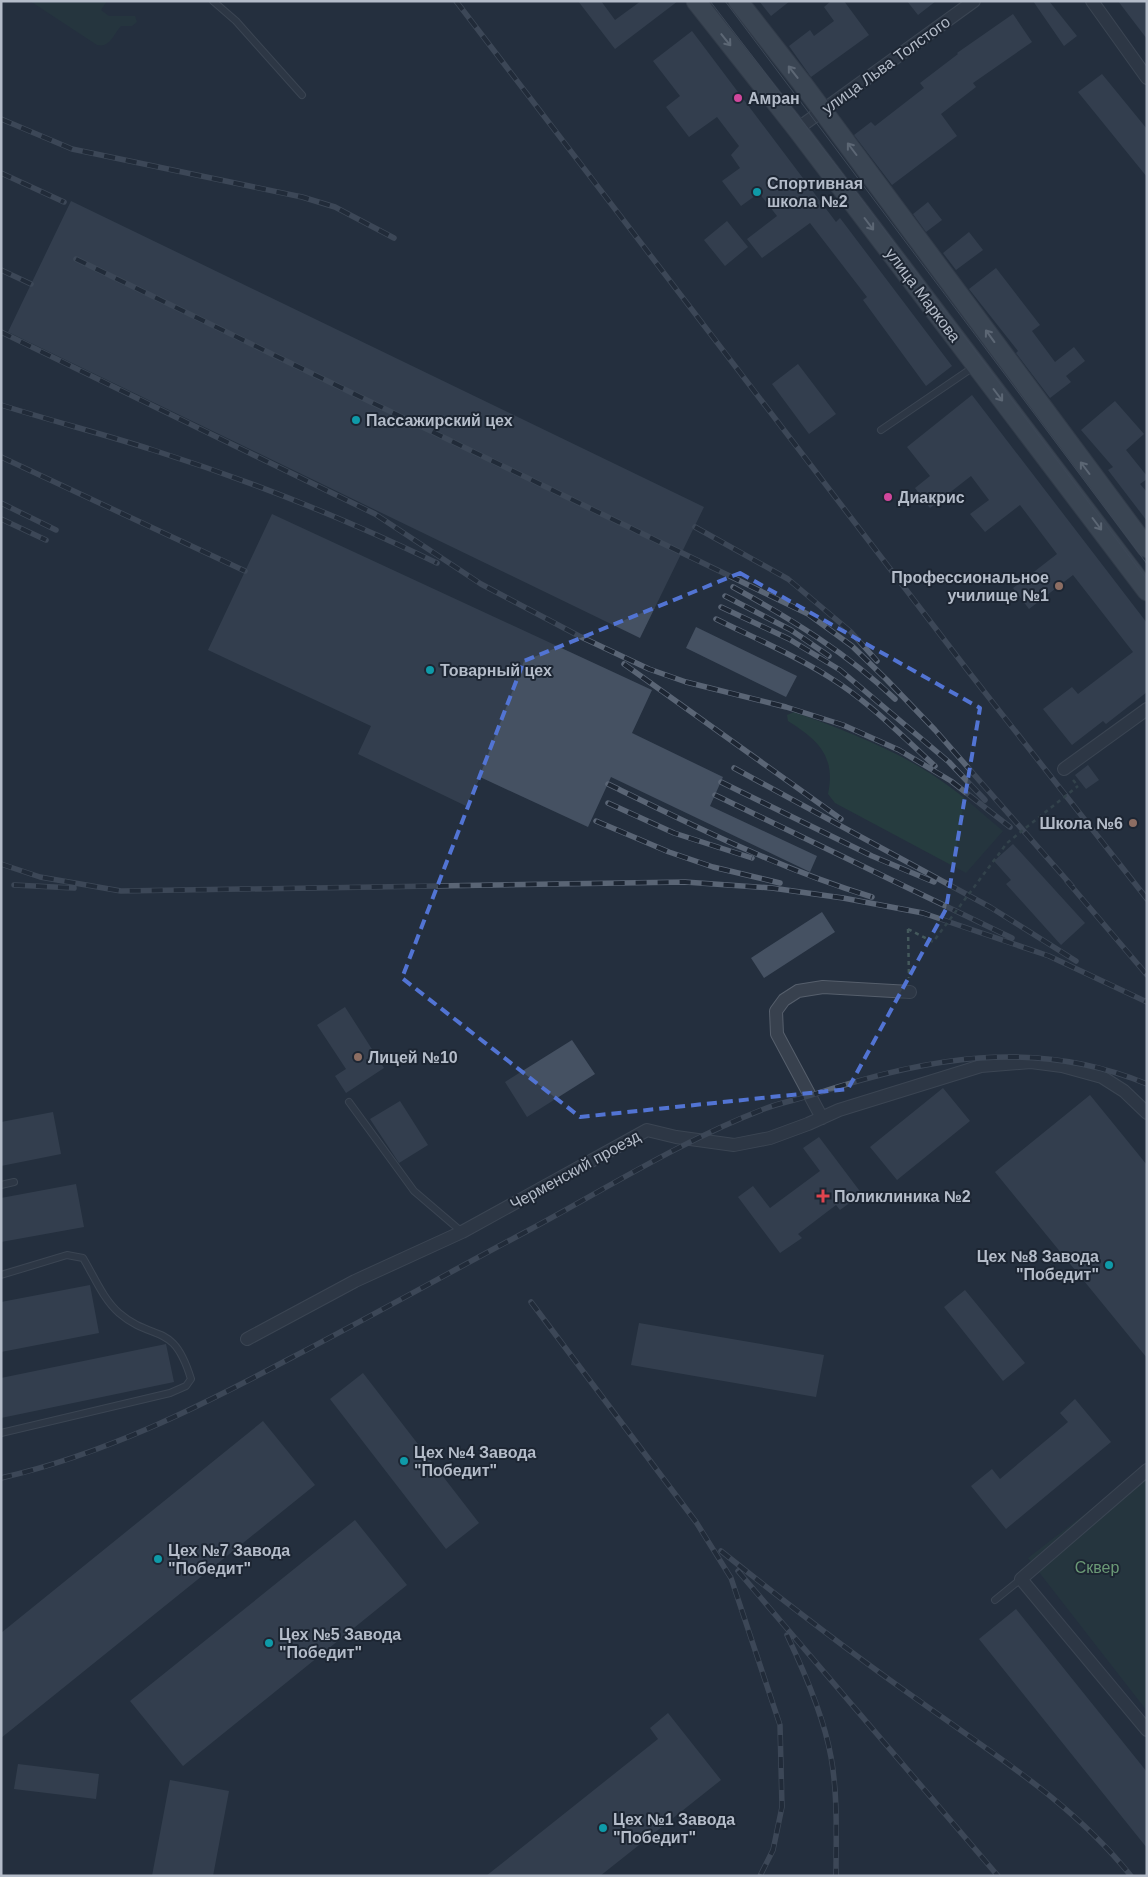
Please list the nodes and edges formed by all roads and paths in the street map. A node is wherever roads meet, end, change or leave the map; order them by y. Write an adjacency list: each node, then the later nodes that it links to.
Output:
1 (213, 1): 7 (lane)
2 (696, 1): 9 (main road, улица Маркова, one-way to 9)
3 (738, 1): 8 (main road, улица Маркова, one-way to 3)
4 (974, 1): 8 (street, улица Льва Толстого)
5 (1092, 1): 6 (street)
6 (1147, 78)
7 (302, 95)
8 (823, 110): 9 (street, улица Льва Толстого); 12 (main road, улица Маркова, one-way to 8)
9 (797, 129): 10 (main road, улица Маркова, one-way to 10)
10 (976, 366): 11 (lane); 13 (main road, улица Маркова, one-way to 13)
11 (881, 430)
12 (1147, 548)
13 (1147, 591)
14 (1147, 709): 15 (street)
15 (1064, 769)
16 (1078, 786): 17 (path, bridge)
17 (910, 992): 20 (street)
18 (349, 1102): 23 (lane)
19 (1147, 1113): 20 (street, Черменский проезд)
20 (822, 1118): 23 (street, Черменский проезд)
21 (14, 1182): 22 (lane)
22 (1, 1185)
23 (462, 1232): 25 (street, Черменский проезд)
24 (1, 1275): 26 (lane)
25 (247, 1339)
26 (1, 1433)
27 (1147, 1470): 28 (street)
28 (1021, 1579): 29 (lane); 30 (street)
29 (995, 1600)
30 (1147, 1730)

